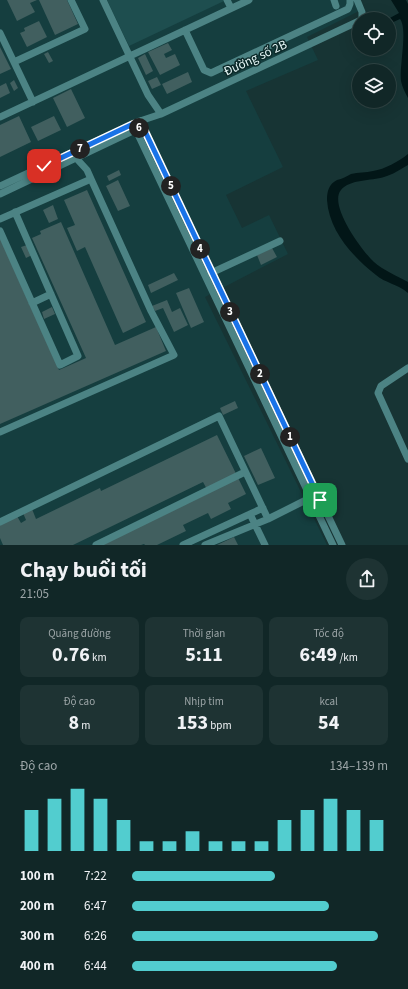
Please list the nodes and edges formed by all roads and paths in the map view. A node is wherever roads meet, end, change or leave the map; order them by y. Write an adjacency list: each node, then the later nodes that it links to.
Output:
1 (71, 0): 13 (street)
2 (102, 0): 12 (street)
3 (227, 0): 7 (street)
4 (350, 0): 10 (street)
5 (357, 0): 8 (street)
6 (244, 1): 7 (street)
7 (231, 8): 10 (street)
8 (362, 12)
9 (352, 24): 15 (street, Đường số 2B)
10 (185, 30): 12 (street)
11 (0, 33): 13 (street)
12 (129, 56): 14 (street); 15 (street)
13 (14, 62): 14 (street)
14 (33, 102): 16 (street)
15 (161, 114): 17 (street, Đường số 2B)
16 (0, 117)
17 (142, 124): 18 (street, Đường số 2B); 27 (street)
18 (134, 127): 19 (street); 21 (street); 34 (street)
19 (76, 158): 20 (street); 22 (street)
20 (92, 179): 23 (street); 31 (street)
21 (0, 186)
22 (0, 194)
23 (15, 212): 24 (street); 28 (street)
24 (0, 219)
25 (0, 231): 29 (street)
26 (280, 241): 27 (street)
27 (211, 273): 45 (street)
28 (51, 294): 29 (street); 29 (street)
29 (32, 303)
30 (408, 368): 32 (street)
31 (0, 432)
32 (408, 459)
33 (245, 472): 35 (street); 38 (street); 40 (street)
34 (310, 498): 37 (street); 44 (street)
35 (263, 508): 36 (street); 37 (street)
36 (250, 514): 39 (street); 41 (street)
37 (268, 519): 39 (street)
38 (0, 522)
39 (255, 524): 42 (street); 43 (street)
40 (96, 545)
41 (183, 545)
42 (204, 545)
43 (265, 545)
44 (333, 545)
45 (342, 545)

